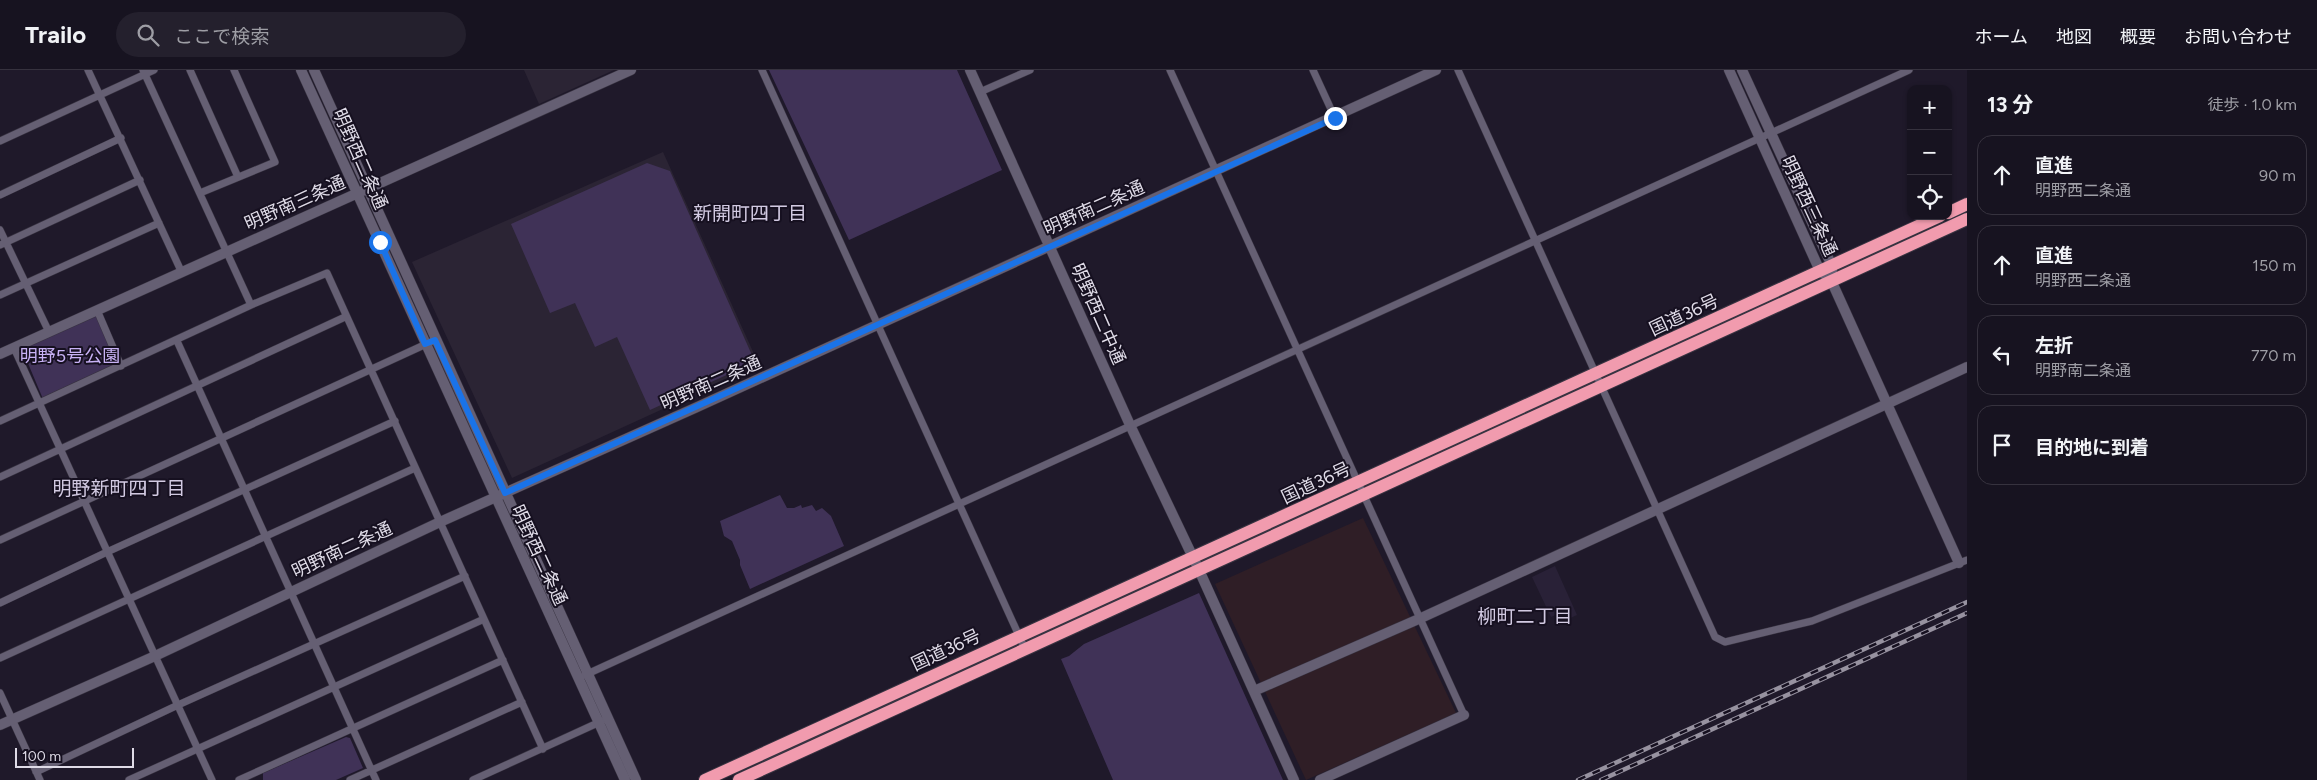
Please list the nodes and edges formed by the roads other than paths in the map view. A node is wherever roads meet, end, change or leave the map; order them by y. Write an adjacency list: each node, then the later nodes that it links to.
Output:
1 (88, 70): 20 (street)
2 (154, 70): 18 (street)
3 (190, 70): 27 (street)
4 (234, 70): 27 (street)
5 (301, 70): 29 (street, 明野西二条通)
6 (314, 70): 29 (street, 明野西二条通)
7 (631, 70): 29 (street, 明野南三条通)
8 (762, 70): 50 (street)
9 (970, 70): 19 (street, 明野西二中通)
10 (1030, 70): 19 (street)
11 (1170, 70): 26 (street)
12 (1313, 70): 21 (street)
13 (1436, 70): 21 (street, 明野南二条通)
14 (1458, 70): 38 (street)
15 (1729, 70): 24 (street, 明野西三条通)
16 (1742, 70): 22 (street, 明野西三条通)
17 (1909, 70): 22 (street)
18 (143, 72): 20 (street); 30 (street)
19 (980, 92): 40 (street, 明野西二中通)
20 (99, 95): 23 (street); 25 (street)
21 (1335, 118): 26 (street, 明野南二条通)
22 (1771, 133): 24 (street); 42 (street, 明野西三条通)
23 (121, 138): 28 (street); 31 (street)
24 (1760, 138): 38 (street); 42 (street, 明野西三条通)
25 (0, 140)
26 (1216, 171): 40 (street, 明野南二条通); 56 (street)
27 (238, 177): 30 (street)
28 (140, 180): 36 (street); 39 (street)
29 (362, 191): 41 (street, 明野南三条通); 52 (street, 明野西二条通); 54 (street, 明野西二条通)
30 (200, 193): 41 (street)
31 (0, 195)
32 (1967, 204): 33 (highway)
33 (1952, 211)
34 (1967, 218): 44 (highway, 国道36号)
35 (1931, 220): 42 (highway, 国道36号)
36 (159, 223): 43 (street); 45 (street)
37 (0, 230): 39 (street)
38 (1537, 241): 56 (street); 61 (street)
39 (3, 244): 45 (street)
40 (1050, 245): 50 (street, 明野南二条通); 67 (street, 明野西二中通)
41 (227, 252): 43 (street, 明野南三条通); 47 (street)
42 (1826, 268): 44 (street, 明野西三条通); 61 (highway, 国道36号)
43 (182, 273): 48 (street, 明野南三条通)
44 (1831, 280): 61 (highway, 国道36号); 64 (street)
45 (26, 283): 46 (street); 51 (street)
46 (0, 295)
47 (251, 305): 49 (street); 53 (street)
48 (97, 310): 51 (street, 明野南三条通); 58 (street)
49 (345, 317): 60 (street); 62 (street)
50 (878, 325): 74 (street, 明野南二条通); 76 (street)
51 (49, 332): 55 (street, 明野南三条通)
52 (435, 340): 54 (street); 74 (street, 明野西二条通)
53 (177, 341): 58 (street); 62 (street)
54 (425, 344): 60 (street); 74 (street, 明野西二条通)
55 (14, 348): 57 (street, 明野南三条通); 63 (street)
56 (1297, 349): 67 (street); 72 (street)
57 (0, 354)
58 (121, 366): 63 (street)
59 (1967, 367): 64 (street)
60 (370, 369): 66 (street); 68 (street)
61 (1598, 380): 72 (highway, 国道36号); 77 (street)
62 (198, 387): 68 (street); 69 (street)
63 (40, 403): 65 (street); 69 (street)
64 (1887, 403): 77 (street); 82 (street)
65 (0, 421)
66 (395, 421): 70 (street); 73 (street)
67 (1130, 425): 76 (street); 83 (street, 明野西二中通)
68 (220, 438): 73 (street); 75 (street)
69 (61, 449): 71 (street); 75 (street)
70 (415, 468): 78 (street); 79 (street)
71 (0, 477)
72 (1361, 488): 83 (highway, 国道36号); 88 (street)
73 (244, 491): 79 (street); 81 (street)
74 (500, 495): 78 (street, 明野南二条通); 96 (street, 明野西二条通)
75 (85, 501): 80 (street); 81 (street)
76 (959, 504): 90 (street); 96 (street)
77 (1657, 508): 82 (street); 88 (street)
78 (440, 522): 84 (street); 85 (street, 明野南二条通)
79 (265, 537): 85 (street); 86 (street)
80 (0, 540)
81 (107, 552): 86 (street); 87 (street)
82 (1963, 562)
83 (1196, 564): 90 (highway, 国道36号); 92 (highway, 国道36号); 98 (street, 明野西二中通)
84 (465, 576): 89 (street); 91 (street)
85 (291, 592): 91 (street); 93 (street, 明野南二条通)
86 (128, 598): 93 (street); 94 (street)
87 (0, 603)
88 (1421, 618): 98 (street); 102 (street)
89 (484, 619): 95 (street); 97 (street)
90 (1020, 635): 92 (street); 120 (highway, 国道36号)
91 (316, 644): 97 (street); 101 (street)
92 (1025, 649): 121 (highway, 国道36号)
93 (155, 656): 101 (street); 103 (street, 明野南二条通)
94 (0, 658)
95 (503, 660): 100 (street); 106 (street)
96 (582, 676): 104 (street, 明野西二条通)
97 (334, 686): 106 (street); 108 (street)
98 (1254, 691): 122 (street, 明野西二中通)
99 (0, 693): 103 (street)
100 (522, 702): 107 (street); 109 (street)
101 (178, 705): 108 (street); 110 (street)
102 (1464, 715): 123 (street)
103 (12, 719): 105 (street, 明野南二条通); 110 (street)
104 (603, 721): 107 (street); 118 (street, 明野西二条通); 119 (street, 明野西二条通)
105 (0, 725)
106 (353, 729): 109 (street); 114 (street)
107 (543, 748): 117 (street)
108 (198, 749): 112 (street); 113 (street)
109 (371, 770): 115 (street); 116 (street)
110 (36, 772): 111 (street)
111 (40, 780)
112 (130, 780)
113 (212, 780)
114 (239, 780)
115 (350, 780)
116 (376, 780)
117 (472, 780)
118 (625, 780)
119 (636, 780)
120 (705, 780)
121 (739, 780)
122 (1294, 780)
123 (1320, 780)

